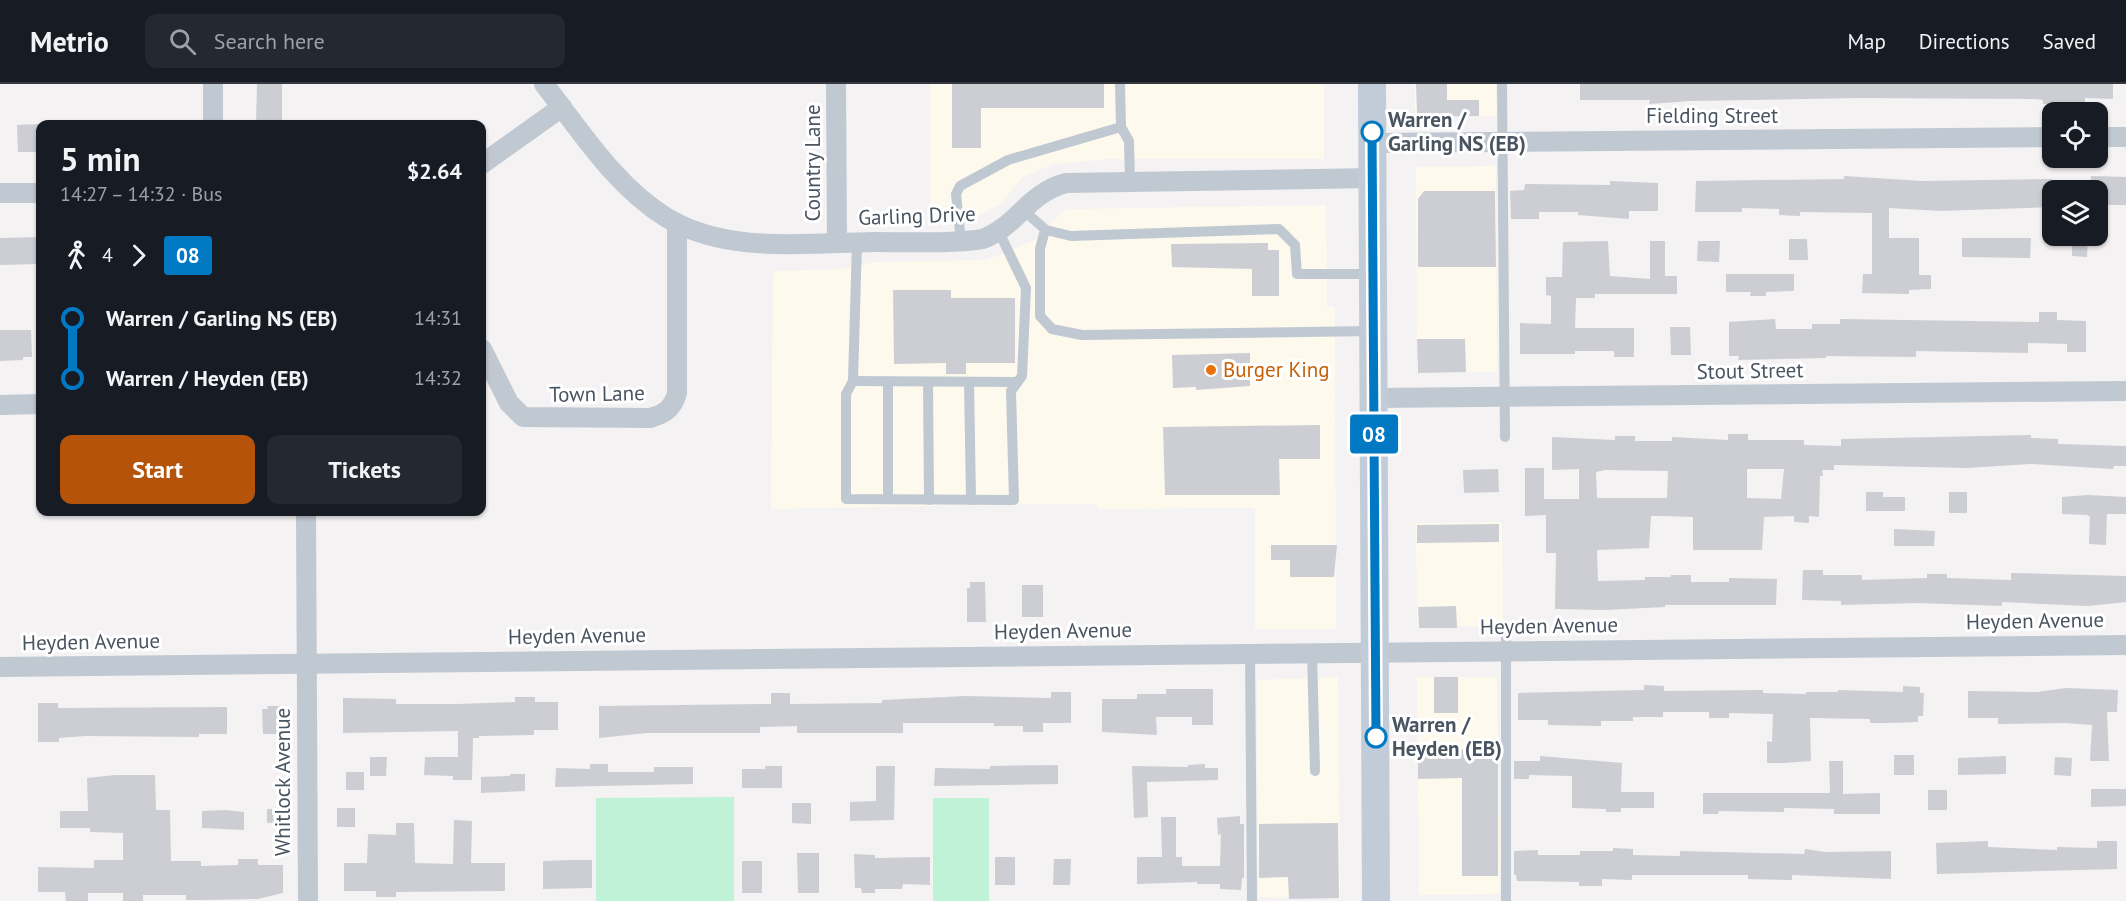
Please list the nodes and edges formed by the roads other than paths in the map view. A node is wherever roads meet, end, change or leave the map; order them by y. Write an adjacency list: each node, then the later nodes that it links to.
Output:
1 (213, 84): 8 (street)
2 (544, 84): 7 (street, Garling Drive)
3 (836, 84): 25 (street, Country Lane)
4 (1120, 84): 9 (lane)
5 (1372, 84): 14 (main road)
6 (1502, 84): 13 (lane)
7 (562, 107): 15 (street); 21 (street, Garling Drive)
8 (213, 120)
9 (1121, 127): 17 (lane); 24 (lane)
10 (2042, 137): 13 (street, Fielding Street)
11 (2108, 137): 12 (street)
12 (2126, 137)
13 (1502, 142): 14 (street, Fielding Street); 36 (lane)
14 (1372, 143): 16 (main road)
15 (486, 161)
16 (1373, 178): 17 (street, Garling Drive); 27 (main road)
17 (1130, 182): 20 (street, Garling Drive)
18 (0, 193): 19 (street)
19 (36, 193)
20 (1023, 210): 22 (lane); 23 (street, Garling Drive)
21 (677, 223): 25 (street, Garling Drive); 29 (street, Town Lane)
22 (1045, 230): 27 (lane); 28 (lane)
23 (999, 232): 24 (street, Garling Drive); 34 (lane)
24 (961, 241): 26 (street, Garling Drive)
25 (837, 242): 26 (street, Garling Drive)
26 (857, 242): 30 (lane)
27 (1373, 274): 28 (main road)
28 (1374, 331): 37 (main road)
29 (486, 357)
30 (854, 381): 31 (lane); 41 (lane)
31 (888, 382): 32 (lane); 41 (lane)
32 (928, 382): 33 (lane); 42 (lane)
33 (969, 382): 34 (lane); 43 (lane)
34 (1014, 387): 43 (lane)
35 (2126, 391): 36 (street, Stout Street)
36 (1504, 397): 37 (street, Stout Street); 40 (lane)
37 (1374, 398): 47 (main road)
38 (36, 404): 39 (street)
39 (0, 405)
40 (1505, 437)
41 (888, 499): 42 (lane)
42 (929, 500): 43 (lane)
43 (971, 500)
44 (306, 516): 50 (street, Whitlock Avenue)
45 (1506, 641): 46 (street, Heyden Avenue); 47 (street, Heyden Avenue); 56 (lane)
46 (2126, 645)
47 (1376, 651): 48 (street, Heyden Avenue); 55 (main road)
48 (1312, 652): 49 (street, Heyden Avenue); 52 (lane)
49 (1250, 653): 50 (street, Heyden Avenue); 54 (lane)
50 (306, 663): 51 (street, Heyden Avenue); 53 (street, Whitlock Avenue)
51 (0, 667)
52 (1315, 771)
53 (308, 901)
54 (1252, 901)
55 (1376, 901)
56 (1506, 901)

